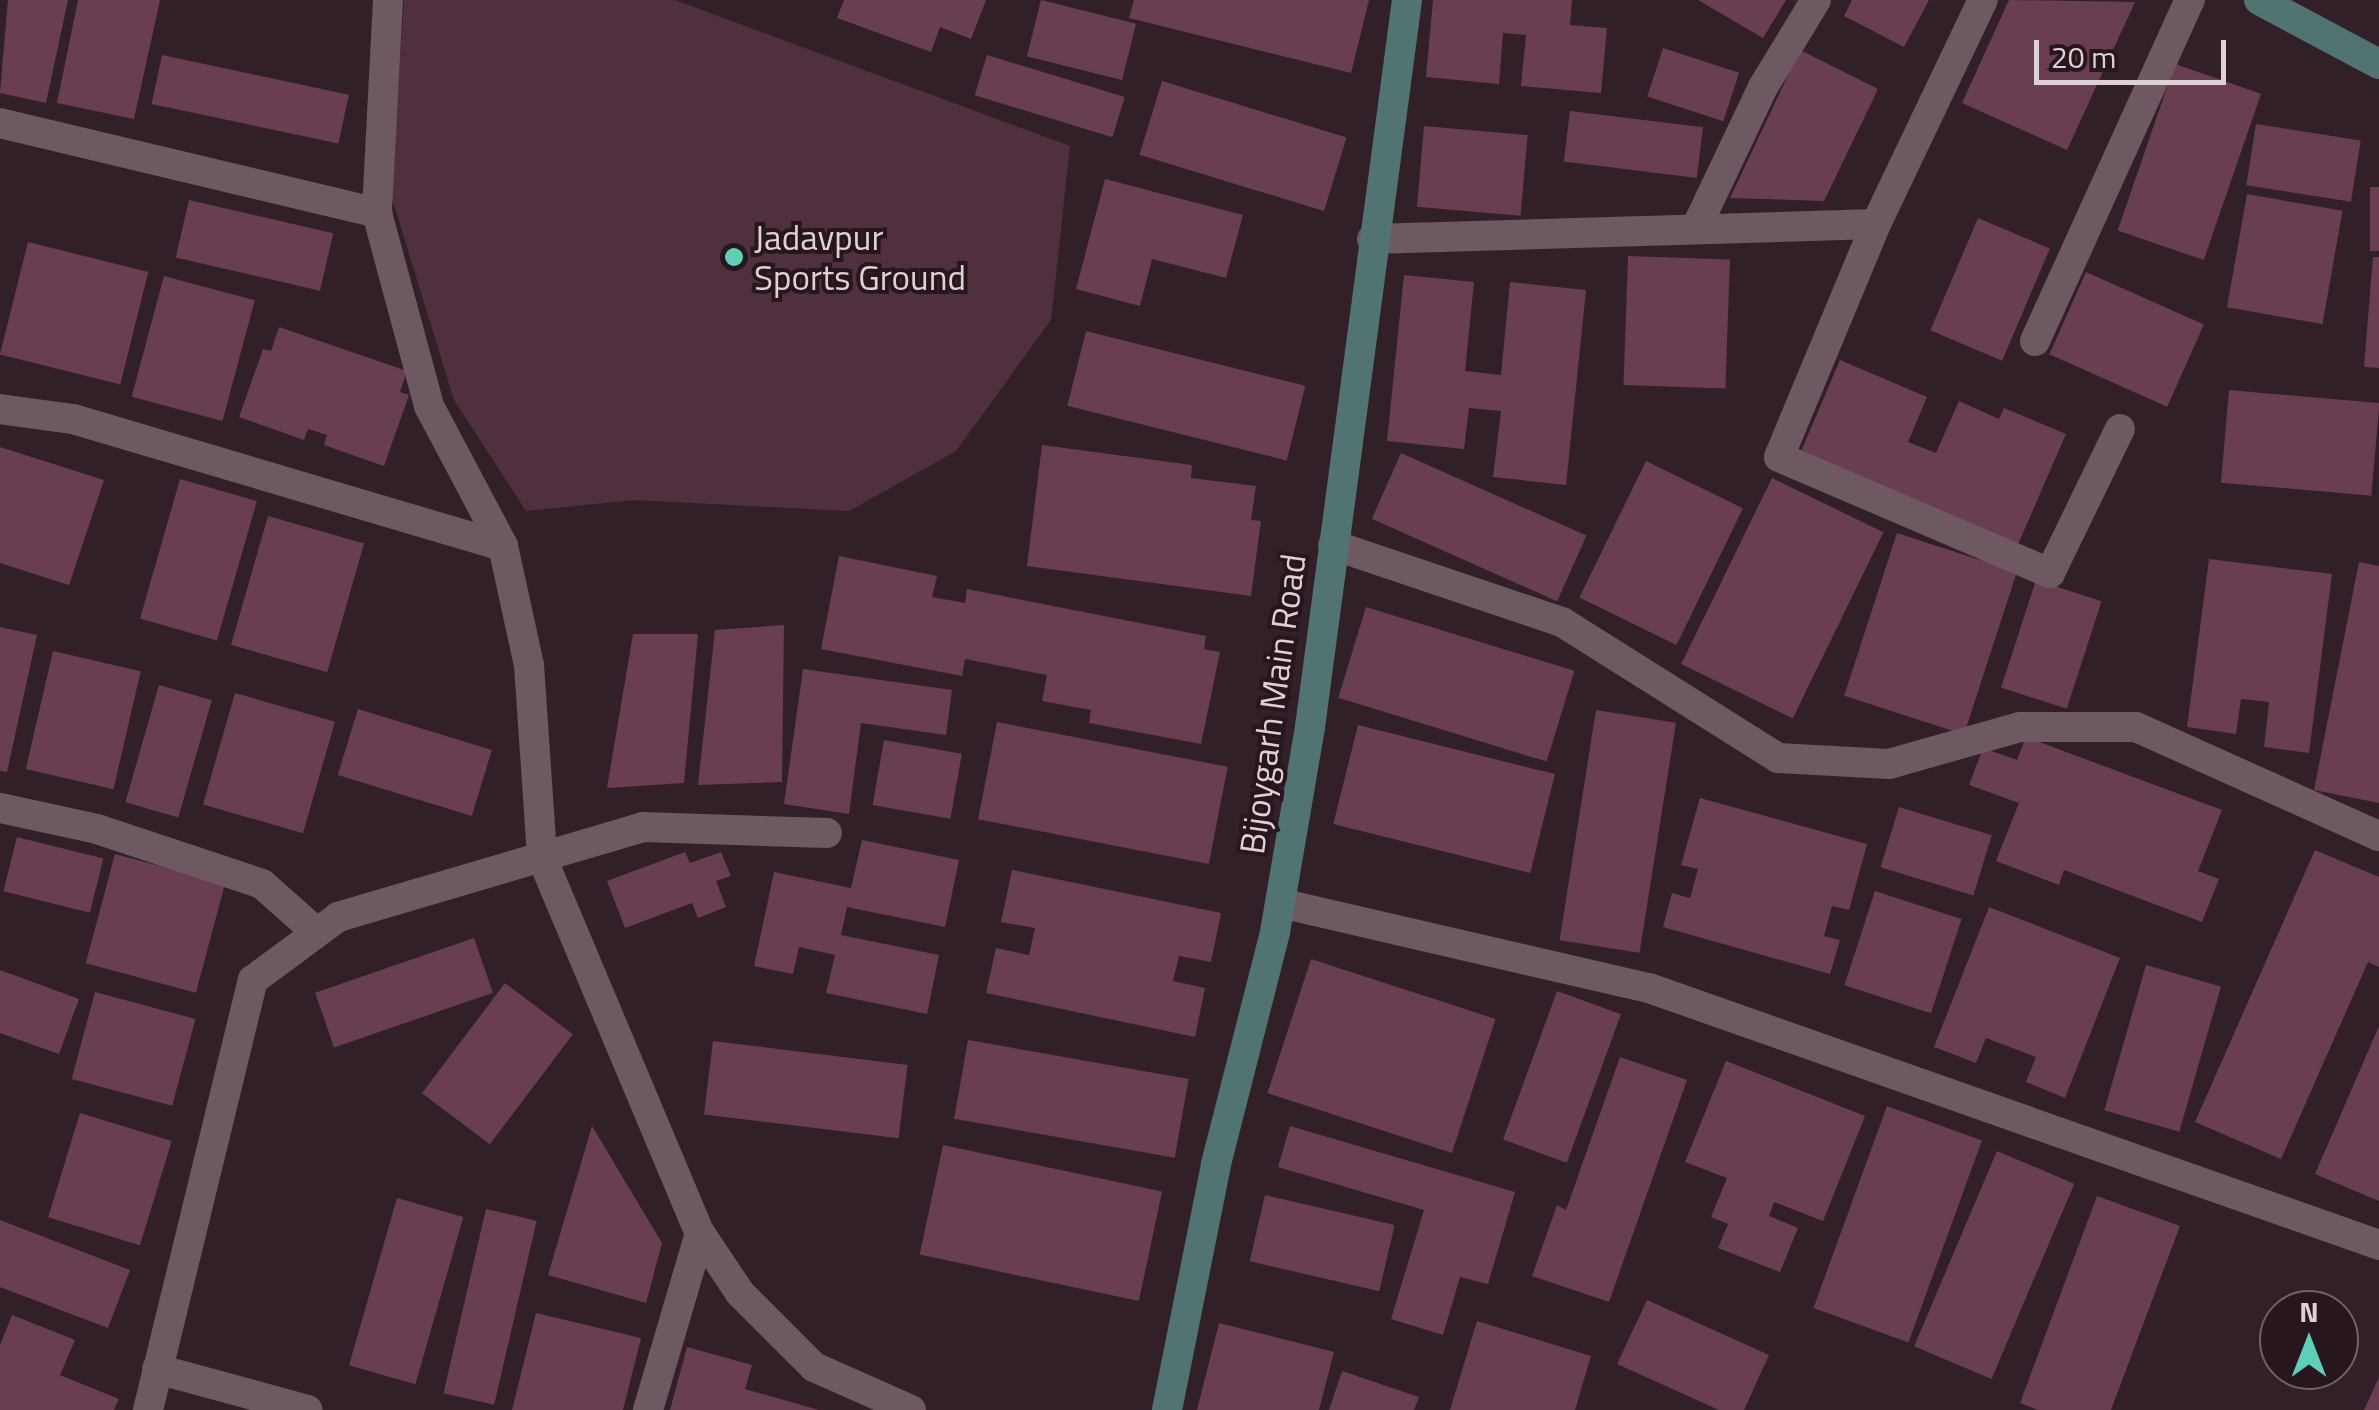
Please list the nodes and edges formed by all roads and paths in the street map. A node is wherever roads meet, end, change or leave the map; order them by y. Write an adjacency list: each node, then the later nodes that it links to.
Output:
1 (388, 0): 9 (street)
2 (1407, 0): 12 (street, Bijoygarh Main Road)
3 (1816, 0): 11 (street)
4 (1983, 0): 10 (street)
5 (2190, 0): 13 (street)
6 (2259, 0): 7 (street)
7 (2379, 64)
8 (0, 123): 9 (street)
9 (377, 213): 17 (street)
10 (1876, 224): 11 (street); 15 (street)
11 (1696, 228): 12 (street)
12 (1372, 239): 16 (street, Bijoygarh Main Road)
13 (2034, 341)
14 (0, 408): 17 (street)
15 (2120, 429)
16 (1333, 545): 20 (street); 22 (street, Bijoygarh Main Road)
17 (502, 546): 21 (street)
18 (0, 808): 23 (street)
19 (827, 833): 21 (street)
20 (2379, 836)
21 (542, 858): 23 (street); 24 (street)
22 (1280, 903): 25 (street); 31 (street, Bijoygarh Main Road)
23 (316, 932): 26 (street)
24 (700, 1233): 29 (street); 30 (street)
25 (2379, 1245)
26 (157, 1369): 27 (street); 28 (street)
27 (148, 1410)
28 (308, 1410)
29 (648, 1410)
30 (912, 1410)
31 (1167, 1410)

